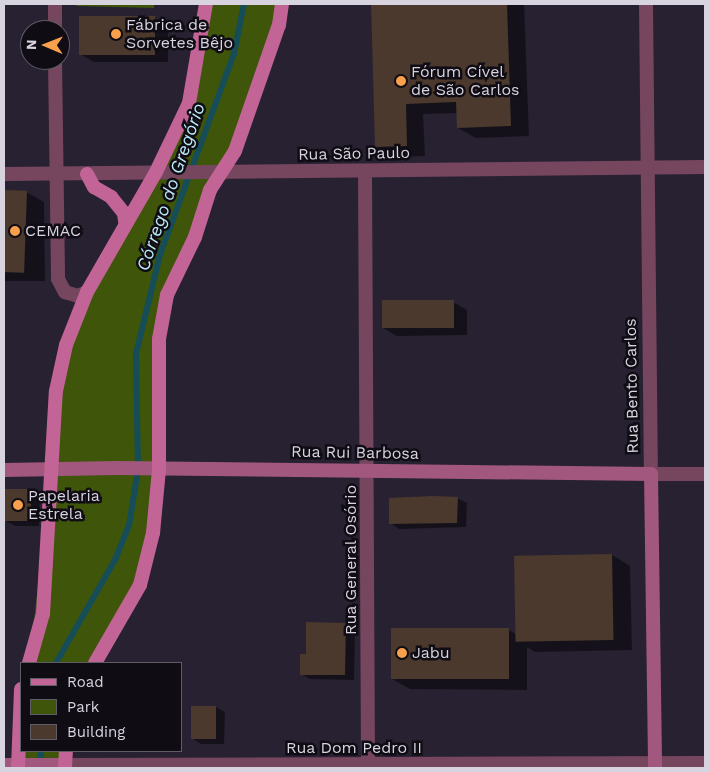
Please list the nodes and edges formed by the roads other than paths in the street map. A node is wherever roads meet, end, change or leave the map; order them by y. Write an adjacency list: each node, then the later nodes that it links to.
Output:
1 (55, 4): 5 (street)
2 (206, 4): 10 (main road)
3 (282, 4): 11 (main road)
4 (646, 4): 7 (street, Rua Bento Carlos)
5 (55, 20)
6 (55, 70): 14 (street)
7 (648, 167): 8 (street, Rua São Paulo); 9 (street, Rua São Paulo); 21 (street, Rua Bento Carlos)
8 (705, 167)
9 (365, 171): 11 (street, Rua São Paulo); 20 (street, Rua General Osório)
10 (156, 172): 11 (street, Rua São Paulo); 13 (street, Rua São Paulo); 15 (main road)
11 (220, 172): 17 (main road)
12 (4, 174): 14 (street, Rua São Paulo)
13 (87, 174): 14 (street, Rua São Paulo); 15 (main road)
14 (54, 175): 16 (street)
15 (125, 221): 16 (main road)
16 (86, 292): 19 (main road)
17 (156, 469): 19 (main road, Rua Rui Barbosa); 20 (main road, Rua Rui Barbosa); 24 (main road)
18 (4, 470): 19 (main road, Rua Rui Barbosa)
19 (51, 470): 23 (main road)
20 (368, 471): 21 (main road, Rua Rui Barbosa); 31 (street, Rua General Osório)
21 (650, 474): 22 (street, Rua Rui Barbosa); 28 (main road, Rua Bento Carlos)
22 (705, 474)
23 (29, 662)
24 (96, 662)
25 (20, 708): 29 (main road)
26 (66, 752): 30 (main road)
27 (705, 763): 28 (street, Rua Dom Pedro II)
28 (655, 765): 31 (street, Rua Dom Pedro II)
29 (17, 766): 30 (main road, Rua Dom Pedro II)
30 (61, 766): 31 (street, Rua Dom Pedro II)
31 (368, 767)

